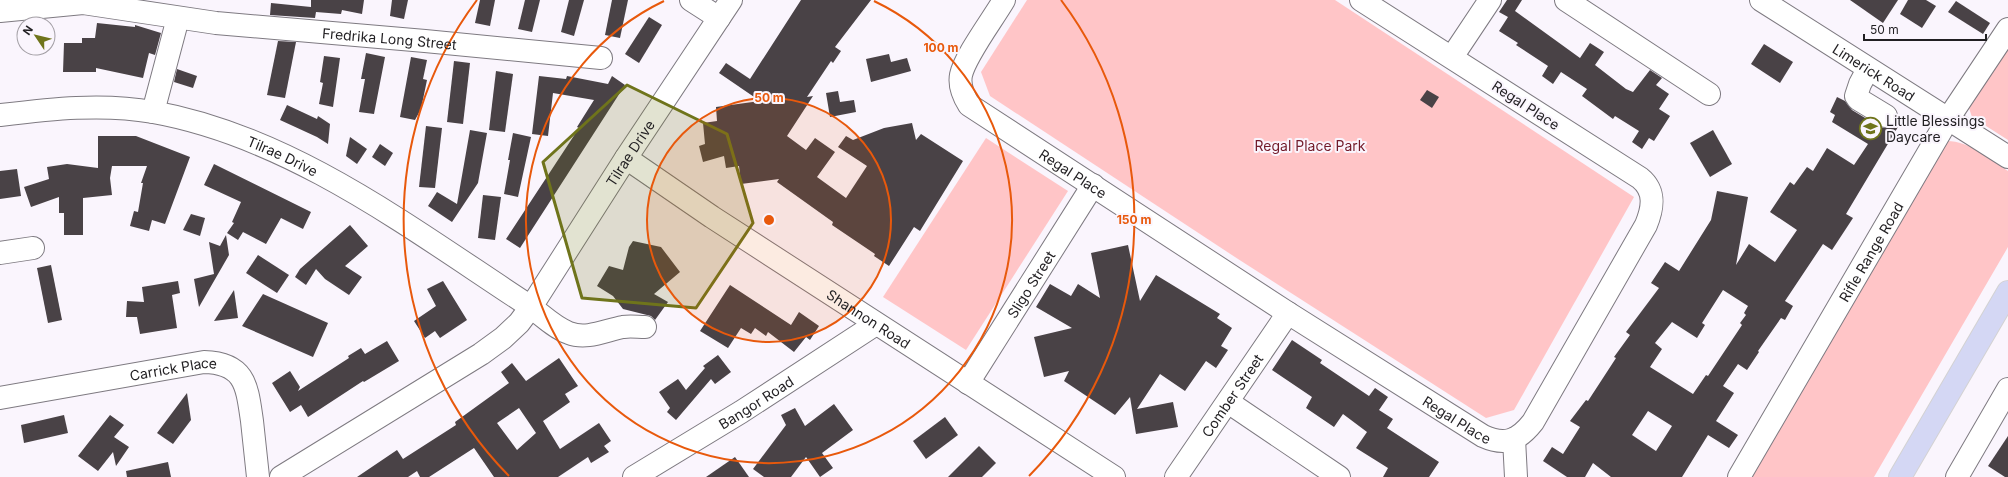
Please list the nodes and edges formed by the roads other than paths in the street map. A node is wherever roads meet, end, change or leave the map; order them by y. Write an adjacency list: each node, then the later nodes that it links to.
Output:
1 (691, 0): 7 (street)
2 (1004, 0): 21 (street, Regal Place)
3 (1361, 0): 11 (street, Regal Place)
4 (1490, 0): 11 (street)
5 (1566, 0): 14 (street)
6 (1761, 0): 13 (street, Limerick Road)
7 (725, 9): 20 (street, Tilrae Drive)
8 (0, 11): 9 (street, Fredrika Long Street)
9 (178, 18): 12 (street, Fredrika Long Street); 15 (street)
10 (2008, 29): 18 (street, Rifle Range Road)
11 (1452, 57): 33 (street, Regal Place)
12 (601, 58)
13 (1868, 68): 17 (street); 18 (street, Limerick Road)
14 (1710, 94)
15 (153, 112): 16 (street, Tilrae Drive); 25 (street, Tilrae Drive)
16 (0, 115)
17 (1886, 116)
18 (1948, 119): 19 (street, Limerick Road); 41 (street, Rifle Range Road)
19 (2008, 157)
20 (626, 158): 25 (street, Tilrae Drive); 27 (street, Shannon Road)
21 (1093, 185): 26 (street, Regal Place); 29 (street, Sligo Street)
22 (33, 248): 23 (street)
23 (0, 253)
24 (2007, 295): 42 (main road)
25 (531, 307): 28 (street); 35 (street, Tilrae Drive)
26 (1288, 313): 32 (street, Comber Street); 33 (street, Regal Place)
27 (876, 324): 29 (street, Shannon Road); 36 (street, Bangor Road)
28 (645, 327)
29 (968, 383): 37 (street, Shannon Road)
30 (2008, 389): 43 (street)
31 (0, 398): 34 (street, Carrick Place)
32 (1228, 402): 38 (street, Comber Street); 39 (street)
33 (1514, 439): 40 (street)
34 (258, 477)
35 (281, 477)
36 (634, 477)
37 (1114, 477)
38 (1176, 477)
39 (1339, 477)
40 (1516, 477)
41 (1739, 477)
42 (1900, 477)
43 (1957, 477)

